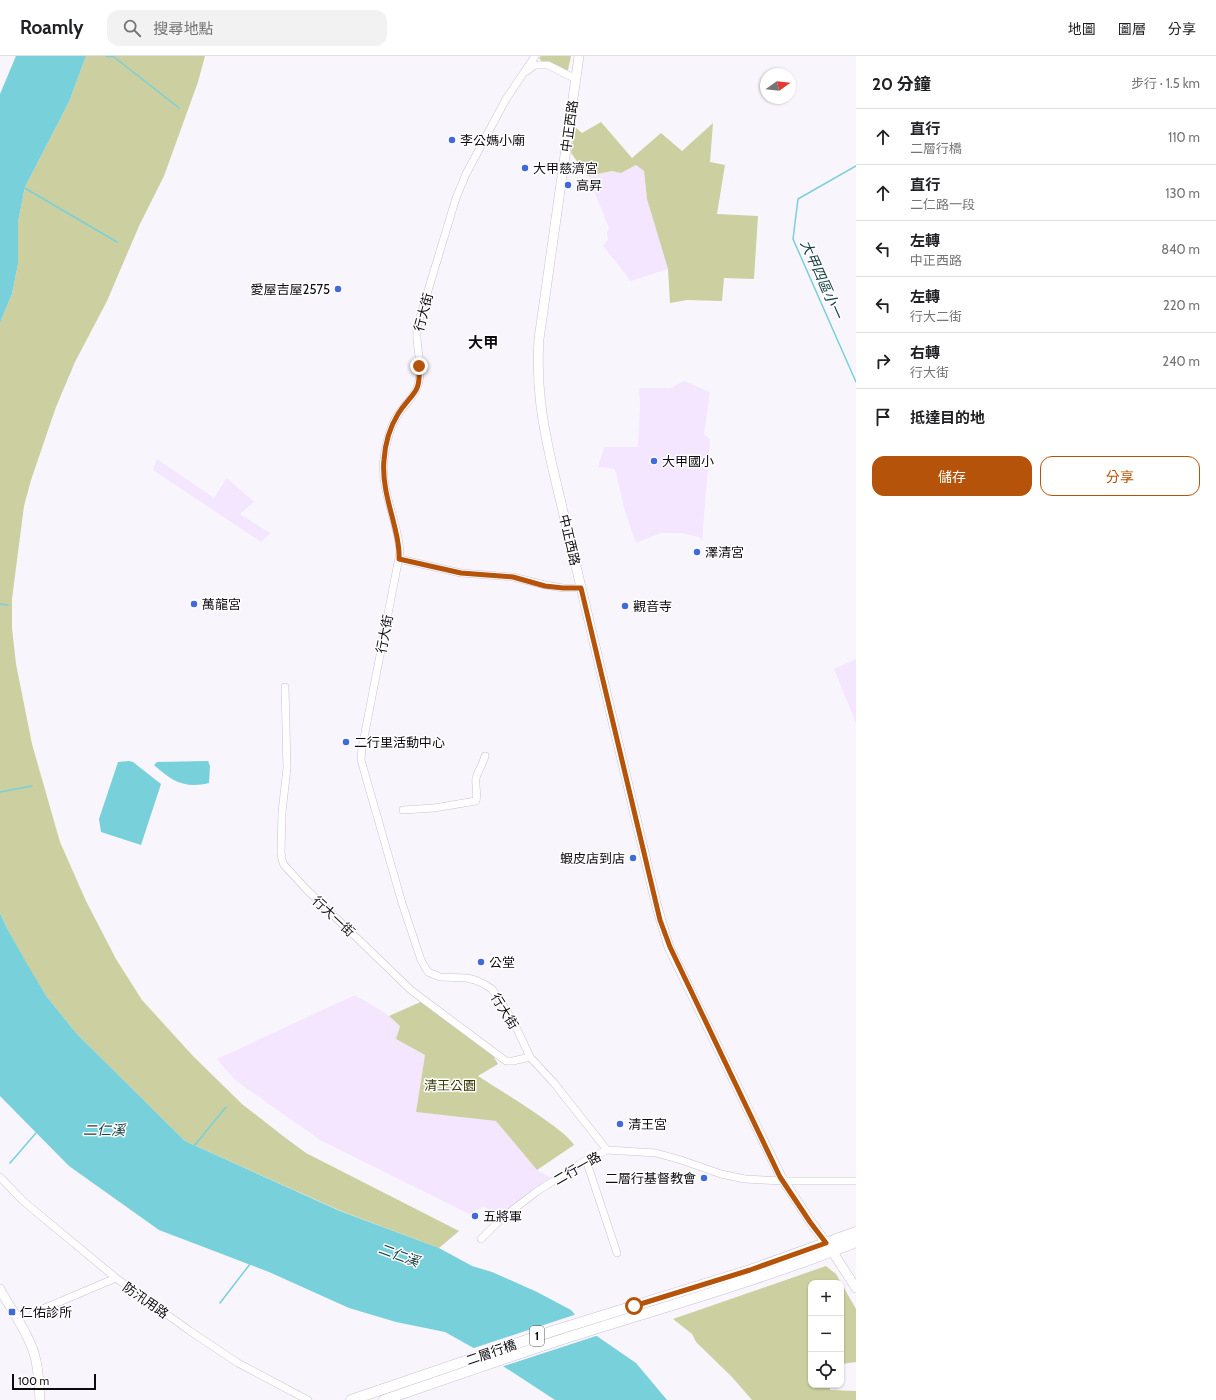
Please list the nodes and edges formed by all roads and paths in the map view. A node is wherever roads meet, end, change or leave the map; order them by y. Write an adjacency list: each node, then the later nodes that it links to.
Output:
1 (535, 56): 3 (street, 行大街)
2 (579, 56): 4 (street, 中正西路)
3 (525, 72): 4 (street); 5 (street, 行大街)
4 (576, 79): 6 (street, 中正西路)
5 (399, 559): 6 (street); 10 (street, 行大街)
6 (581, 588): 14 (street, 中正西路)
7 (285, 688): 10 (street, 行大一街)
8 (485, 756): 9 (street)
9 (403, 810)
10 (530, 1057): 11 (street, 行大街)
11 (607, 1150): 12 (street, 二行一路); 14 (street, 二行一路)
12 (586, 1160): 17 (street, 二行一路); 20 (street)
13 (0, 1176): 21 (street, 防汛用路)
14 (783, 1181): 15 (street, 二行一路); 19 (street, 中正西路)
15 (856, 1181)
16 (856, 1232): 19 (main road, 1)
17 (481, 1239)
18 (856, 1242): 19 (main road, 1)
19 (829, 1247): 22 (street, 中正西路); 27 (main road, 二層行橋 / 1); 28 (main road, 二層行橋 / 1)
20 (617, 1253)
21 (116, 1278): 24 (street); 26 (street, 防汛用路)
22 (856, 1288)
23 (0, 1289): 25 (street)
24 (33, 1312)
25 (40, 1400)
26 (308, 1400)
27 (351, 1400)
28 (384, 1400)

